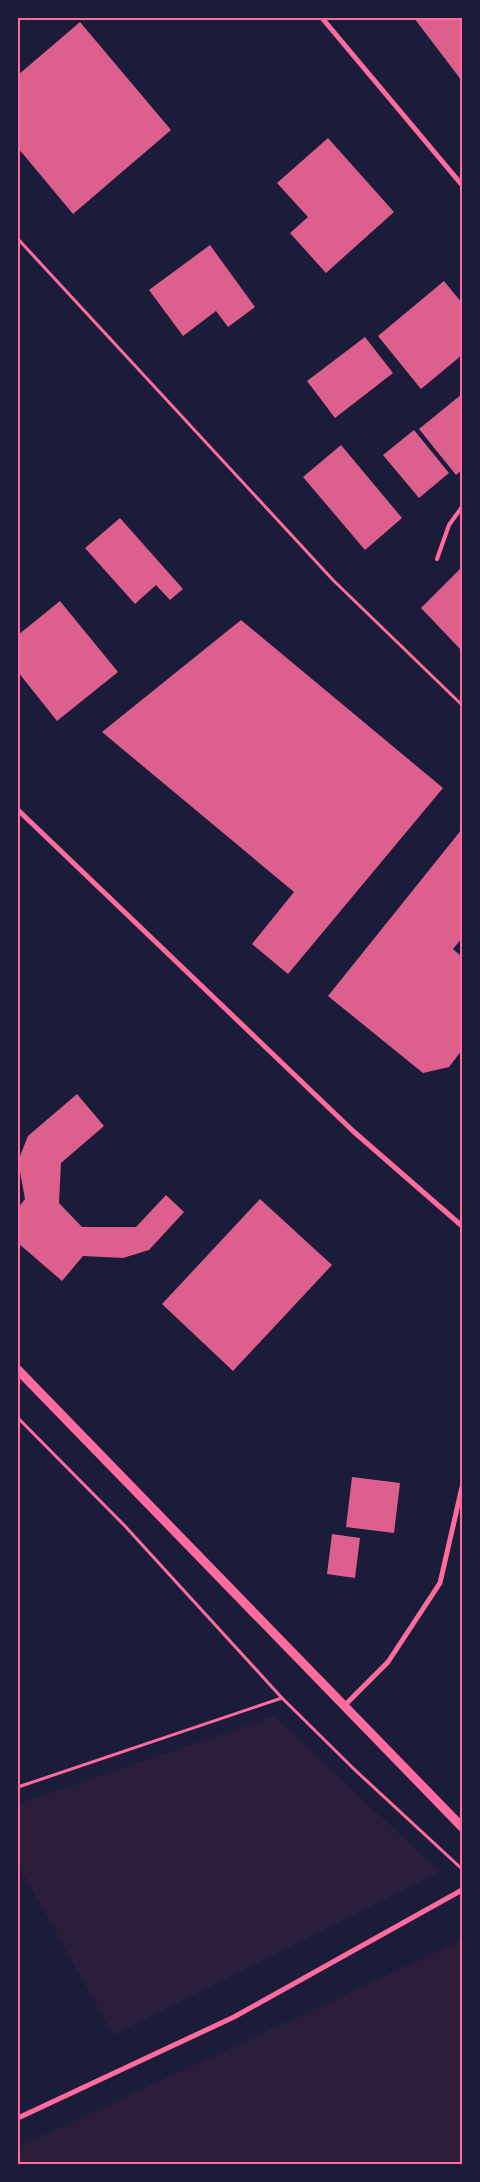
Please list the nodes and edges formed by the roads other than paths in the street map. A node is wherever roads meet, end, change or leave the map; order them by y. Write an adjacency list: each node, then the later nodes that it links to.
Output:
1 (322, 18): 2 (street)
2 (462, 185)
3 (462, 506): 4 (lane)
4 (437, 558)
5 (18, 810): 6 (street)
6 (462, 1226)
7 (18, 1370): 9 (street)
8 (462, 1487): 9 (street)
9 (343, 1707): 10 (street)
10 (462, 1828)
11 (462, 1890): 12 (street)
12 (18, 2118)

